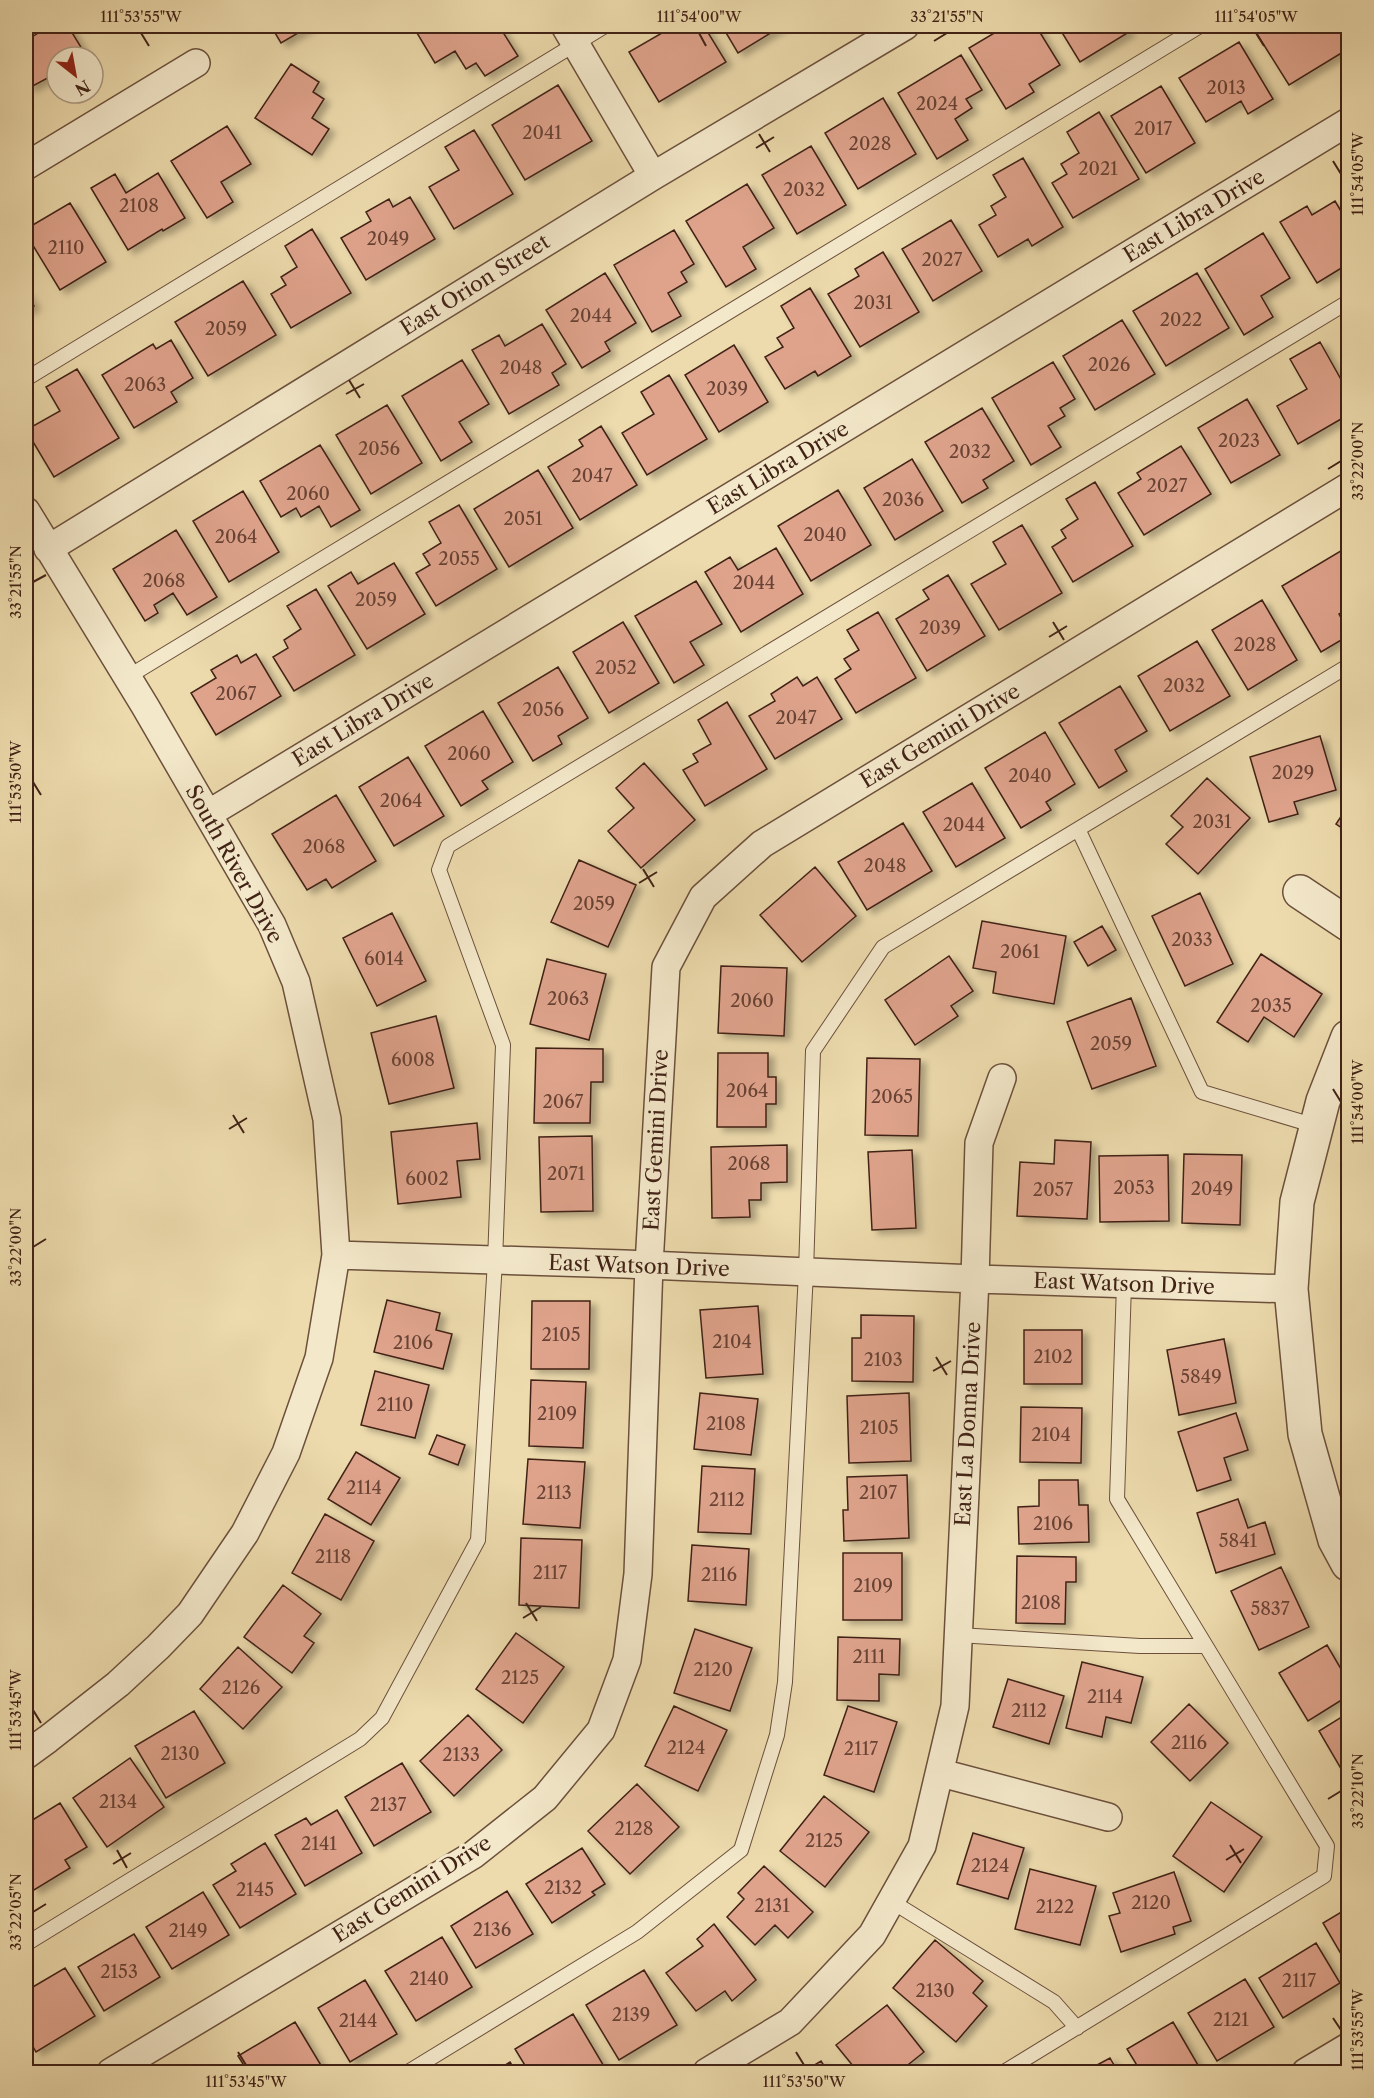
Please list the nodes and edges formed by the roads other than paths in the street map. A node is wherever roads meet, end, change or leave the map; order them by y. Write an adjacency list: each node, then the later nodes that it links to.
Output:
1 (605, 26): 4 (lane)
2 (905, 26): 8 (street, East Orion Street)
3 (1200, 26): 15 (lane)
4 (570, 34): 8 (street); 10 (lane)
5 (195, 63): 7 (street)
6 (1348, 122): 16 (street, East Libra Drive)
7 (26, 166)
8 (653, 176): 13 (street, East Orion Street)
9 (1348, 302): 24 (lane)
10 (26, 379)
11 (1348, 487): 25 (street, East Gemini Drive)
12 (26, 511): 13 (street, South River Drive)
13 (48, 549): 15 (street, South River Drive)
14 (1348, 666): 17 (lane)
15 (126, 678): 16 (street, South River Drive)
16 (208, 814): 23 (street, South River Drive)
17 (1078, 829): 22 (lane); 26 (lane)
18 (1300, 891): 19 (street)
19 (1348, 924)
20 (1348, 1037): 22 (street)
21 (1002, 1078): 27 (street, East La Donna Drive)
22 (1316, 1126): 29 (street)
23 (336, 1255): 24 (street, East Watson Drive); 33 (street)
24 (495, 1261): 25 (street, East Watson Drive); 37 (lane)
25 (649, 1265): 26 (street, East Watson Drive); 40 (street, East Gemini Drive)
26 (806, 1272): 27 (street, East Watson Drive); 41 (lane)
27 (975, 1279): 28 (street, East Watson Drive); 31 (street, East La Donna Drive)
28 (1124, 1284): 29 (street, East Watson Drive); 32 (lane)
29 (1290, 1289): 30 (street)
30 (1348, 1564)
31 (958, 1635): 32 (lane); 34 (street, East La Donna Drive)
32 (1206, 1646): 38 (lane)
33 (26, 1755)
34 (941, 1773): 35 (street); 36 (street, East La Donna Drive)
35 (1108, 1817)
36 (891, 1901): 38 (lane); 42 (street, East La Donna Drive)
37 (26, 1944)
38 (1077, 2028): 43 (lane)
39 (1348, 2047): 44 (street)
40 (111, 2073)
41 (408, 2073)
42 (707, 2073)
43 (1004, 2073)
44 (1306, 2073)

